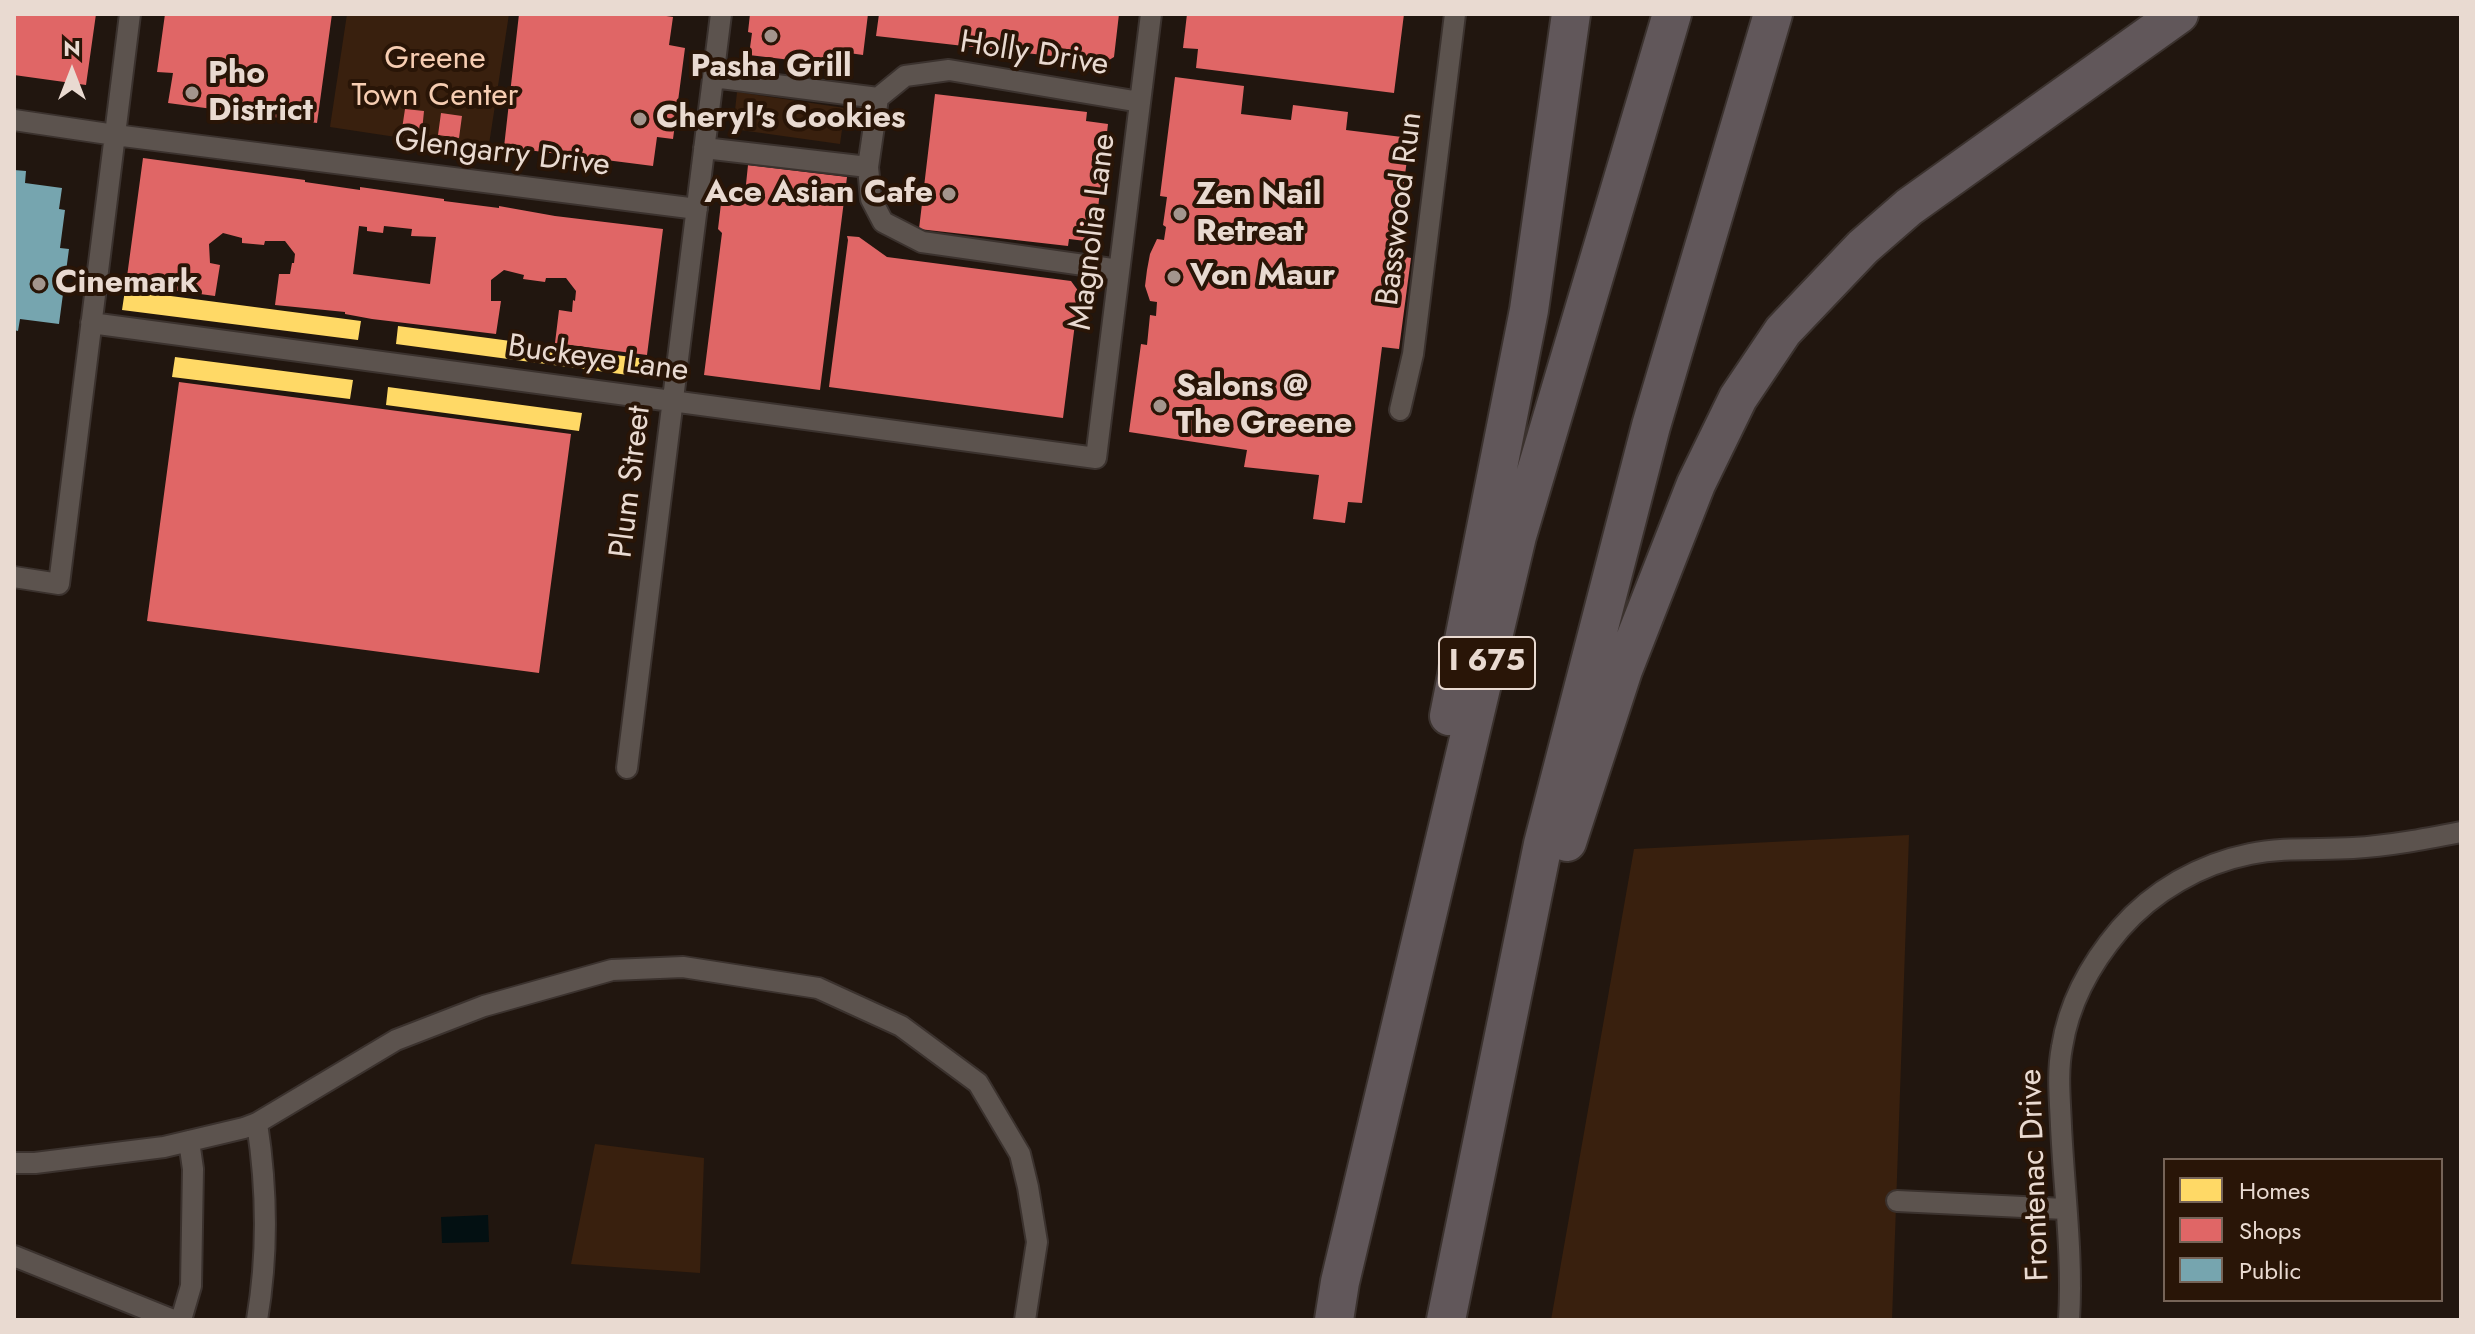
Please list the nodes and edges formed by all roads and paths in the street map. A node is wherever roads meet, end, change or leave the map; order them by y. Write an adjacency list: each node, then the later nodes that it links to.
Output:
1 (130, 14): 13 (street)
2 (721, 14): 9 (street, Plum Street)
3 (1151, 14): 11 (street, Magnolia Lane)
4 (1455, 14): 20 (street, Basswood Run)
5 (1571, 14): 32 (highway)
6 (1672, 14): 32 (highway, I 675)
7 (1773, 14): 25 (highway, I 675)
8 (2179, 14): 25 (highway)
9 (713, 77): 10 (street); 14 (street, Plum Street)
10 (878, 98): 11 (street, Holly Drive); 15 (street)
11 (1140, 102): 17 (street, Magnolia Lane)
12 (14, 120): 13 (street, Glengarry Drive)
13 (115, 135): 16 (street, Glengarry Drive); 18 (street)
14 (704, 148): 15 (street); 16 (street, Plum Street)
15 (868, 167): 17 (street)
16 (697, 209): 19 (street, Plum Street)
17 (1119, 270): 21 (street, Magnolia Lane)
18 (91, 323): 19 (street, Buckeye Lane); 22 (street)
19 (673, 401): 21 (street, Buckeye Lane); 23 (street, Plum Street)
20 (1400, 410)
21 (1096, 458)
22 (14, 577)
23 (627, 768)
24 (2461, 832): 30 (street, Frontenac Drive)
25 (1490, 1101): 38 (highway, I 675)
26 (257, 1123): 27 (street); 35 (street); 36 (street)
27 (189, 1141): 28 (street); 34 (street)
28 (14, 1163)
29 (1897, 1201): 30 (street)
30 (2065, 1209): 39 (street, Frontenac Drive)
31 (14, 1256): 33 (street)
32 (1340, 1282): 37 (highway, I 675)
33 (173, 1320)
34 (181, 1320)
35 (257, 1320)
36 (1025, 1320)
37 (1334, 1320)
38 (1446, 1320)
39 (2069, 1320)

